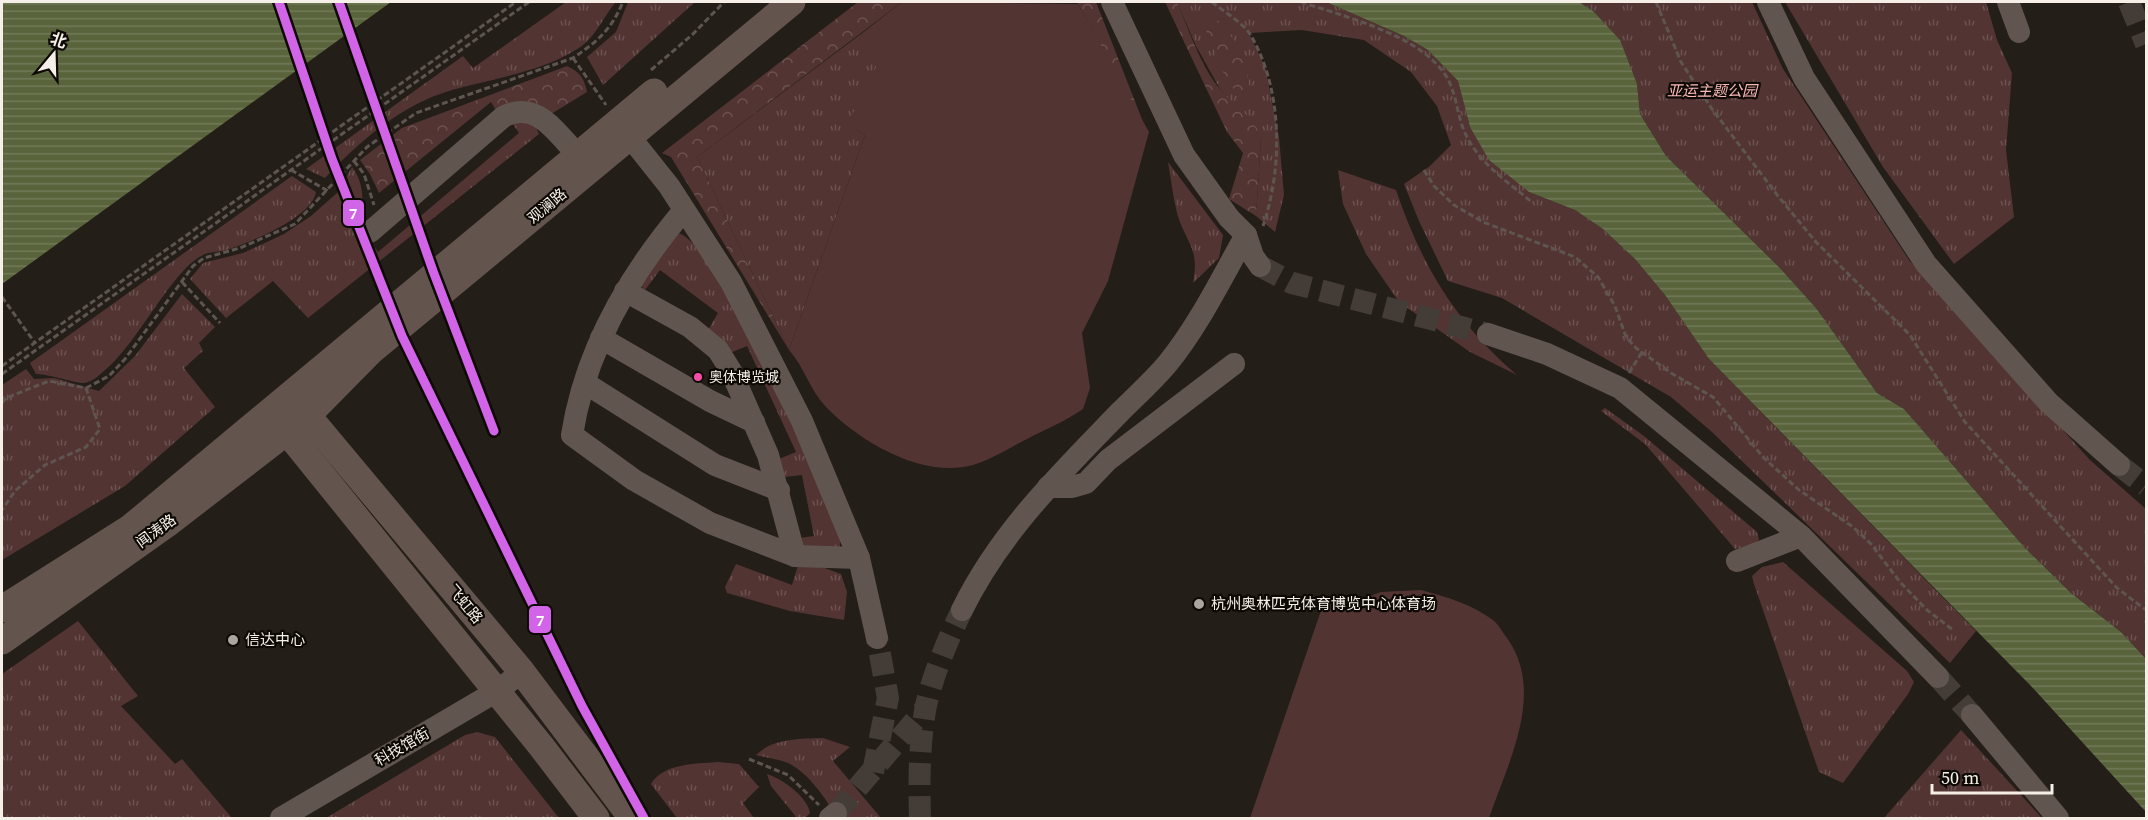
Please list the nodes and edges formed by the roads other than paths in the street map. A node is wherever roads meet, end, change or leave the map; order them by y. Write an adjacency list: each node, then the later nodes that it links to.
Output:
1 (763, 2): 8 (main road, 观澜路)
2 (792, 2): 7 (main road, 观澜路)
3 (1112, 2): 19 (street)
4 (1768, 2): 18 (street)
5 (2008, 2): 6 (street)
6 (2019, 32)
7 (630, 137): 9 (street); 16 (main road, 观澜路)
8 (578, 155): 10 (street); 16 (main road, 观澜路)
9 (684, 210): 11 (street); 23 (street)
10 (370, 232)
11 (625, 291): 13 (street); 17 (street)
12 (1488, 334): 21 (street)
13 (602, 338): 15 (street); 17 (street)
14 (1234, 364): 19 (street)
15 (585, 383): 20 (street); 22 (street)
16 (289, 413): 25 (main road, 闻涛路); 28 (main road, 闻涛路); 29 (main road, 飞虹路); 31 (main road, 飞虹路)
17 (754, 422): 20 (street)
18 (2119, 465)
19 (1048, 487): 26 (street)
20 (779, 490): 22 (street)
21 (1801, 536): 24 (street); 30 (street)
22 (795, 556): 23 (street)
23 (859, 558): 27 (street)
24 (1737, 561)
25 (2, 609)
26 (962, 610)
27 (877, 638)
28 (2, 641)
29 (522, 672): 31 (street, 科技馆街); 35 (main road, 飞虹路)
30 (1938, 677)
31 (497, 691): 33 (street, 科技馆街); 34 (main road, 飞虹路)
32 (1972, 715): 36 (street)
33 (280, 819)
34 (596, 819)
35 (632, 819)
36 (2058, 819)

